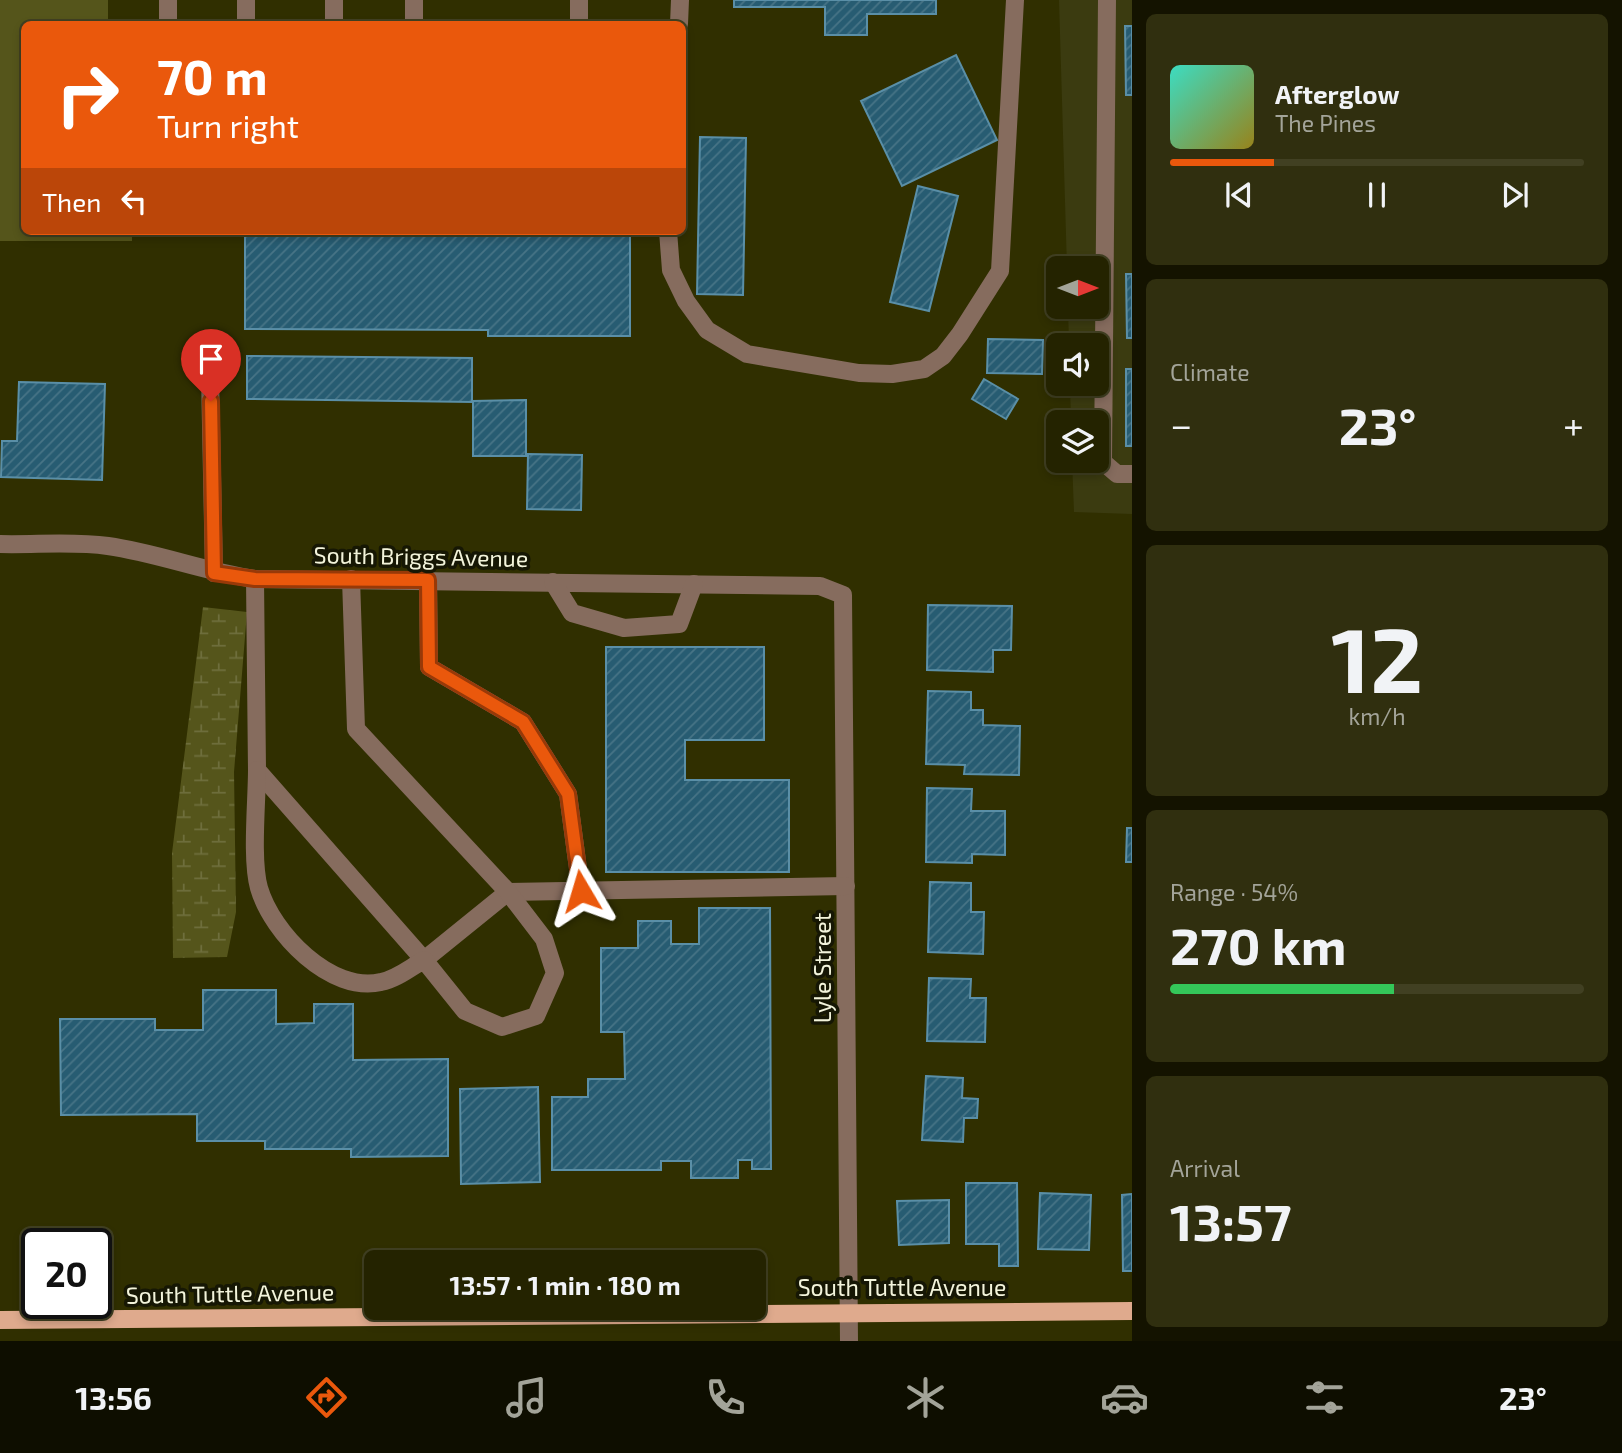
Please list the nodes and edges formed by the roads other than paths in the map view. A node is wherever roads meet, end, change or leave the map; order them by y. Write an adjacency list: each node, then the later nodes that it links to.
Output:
1 (168, 0): 9 (street)
2 (246, 0): 10 (street)
3 (334, 0): 11 (street)
4 (414, 0): 12 (street)
5 (579, 0): 13 (street)
6 (680, 0): 14 (street)
7 (1015, 0): 15 (street)
8 (1107, 0): 17 (street)
9 (168, 21)
10 (246, 21)
11 (334, 21)
12 (414, 21)
13 (579, 21)
14 (679, 21)
15 (668, 235)
16 (210, 376): 19 (street)
17 (1132, 474)
18 (0, 544): 19 (street, South Briggs Avenue)
19 (214, 573): 20 (street, South Briggs Avenue)
20 (255, 579): 21 (street, South Briggs Avenue); 26 (street)
21 (351, 579): 22 (street, South Briggs Avenue); 29 (street)
22 (428, 580): 23 (street, South Briggs Avenue); 28 (street)
23 (553, 582): 24 (street, South Briggs Avenue); 24 (street)
24 (694, 584): 25 (street, South Briggs Avenue)
25 (843, 595): 27 (street, Lyle Street)
26 (257, 770): 30 (street); 30 (street)
27 (846, 886): 28 (street); 32 (street, Lyle Street)
28 (581, 891): 29 (street)
29 (508, 892): 30 (street); 30 (street)
30 (424, 960)
31 (1132, 1311): 32 (main road, South Tuttle Avenue)
32 (849, 1312): 33 (main road, South Tuttle Avenue); 34 (street, Lyle Street)
33 (0, 1320)
34 (849, 1341)

